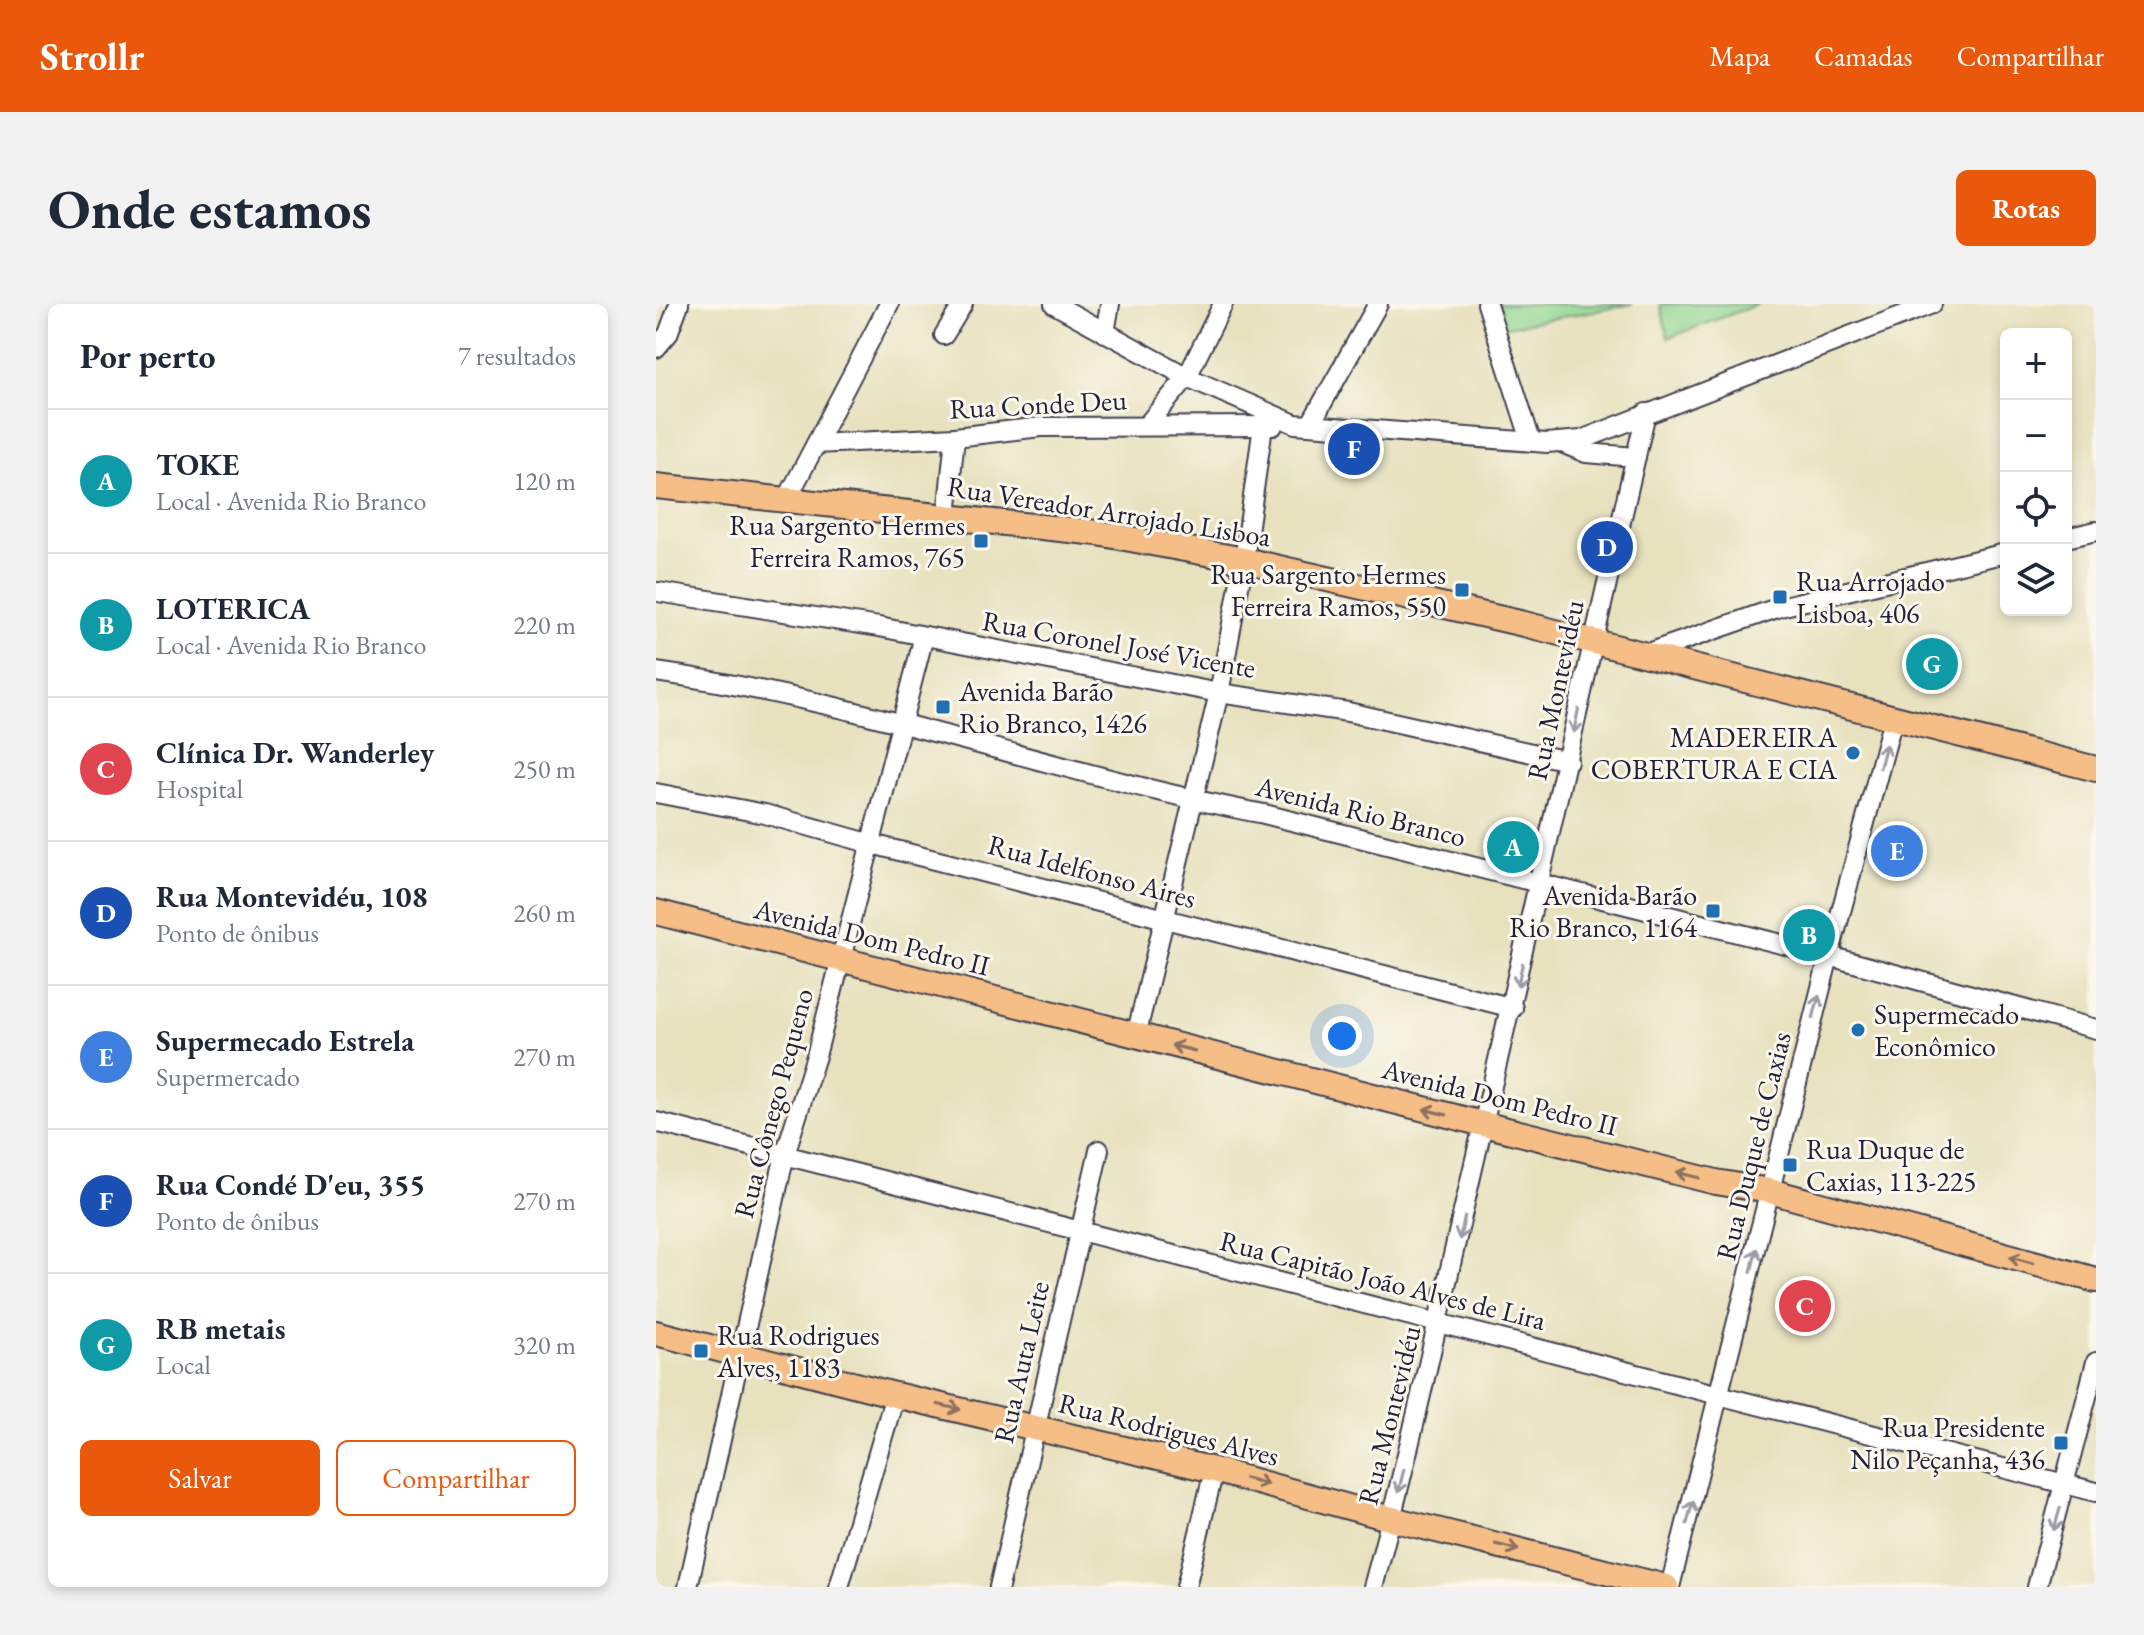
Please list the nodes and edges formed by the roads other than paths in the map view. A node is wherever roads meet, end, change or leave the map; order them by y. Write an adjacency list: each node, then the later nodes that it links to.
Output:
1 (679, 304): 12 (street)
2 (889, 304): 21 (street)
3 (963, 304): 11 (street)
4 (1054, 304): 10 (street)
5 (1110, 304): 10 (street)
6 (1223, 304): 13 (street)
7 (1378, 304): 15 (street)
8 (1487, 304): 19 (street)
9 (1932, 304): 14 (street)
10 (1105, 333): 13 (street)
11 (944, 335)
12 (657, 348)
13 (1187, 377): 15 (street); 16 (street)
14 (1646, 413): 20 (street); 22 (street, Rua Montevidéu)
15 (1302, 424): 17 (street, Rua Conde Deu); 19 (street)
16 (1146, 426): 17 (street, Rua Conde Deu); 18 (street, Rua Conde Deu)
17 (1263, 426): 29 (street)
18 (955, 437): 21 (street, Rua Conde Deu); 25 (street)
19 (1531, 441): 20 (street)
20 (1562, 443): 22 (street)
21 (816, 444): 24 (street)
22 (1636, 457): 32 (street, Rua Montevidéu)
23 (656, 486): 24 (main road, Rua Vereador Arrojado Lisboa)
24 (786, 501): 25 (main road, Rua Vereador Arrojado Lisboa)
25 (947, 515): 29 (main road, Rua Vereador Arrojado Lisboa)
26 (2096, 531): 27 (street)
27 (2072, 537)
28 (2000, 554): 33 (street)
29 (1244, 560): 32 (main road, Rua Vereador Arrojado Lisboa); 35 (street)
30 (658, 592): 31 (street, Rua Coronel José Vicente)
31 (924, 636): 35 (street, Rua Coronel José Vicente); 37 (street, Rua Cônego Pequeno)
32 (1593, 645): 33 (main road, Rua Vereador Arrojado Lisboa); 38 (street, Rua Montevidéu, one-way to 38)
33 (1640, 655): 36 (main road, Rua Vereador Arrojado Lisboa)
34 (656, 672): 37 (street, Avenida Rio Branco)
35 (1219, 693): 38 (street, Rua Coronel José Vicente); 41 (street)
36 (1893, 719): 39 (main road, Rua Vereador Arrojado Lisboa); 46 (street, Rua Duque de Caxias, one-way to 36)
37 (902, 722): 41 (street, Avenida Rio Branco); 42 (street, Rua Cônego Pequeno)
38 (1568, 761): 43 (street, Rua Montevidéu)
39 (2096, 769)
40 (656, 793): 42 (street, Rua Idelfonso Aires)
41 (1192, 800): 43 (street, Avenida Rio Branco); 45 (street)
42 (872, 844): 45 (street, Rua Idelfonso Aires); 47 (street, Rua Cônego Pequeno)
43 (1541, 886): 46 (street, Avenida Rio Branco); 48 (street, Rua Montevidéu, one-way to 48)
44 (656, 912): 47 (main road, Avenida Dom Pedro II)
45 (1162, 918): 48 (street, Rua Idelfonso Aires); 50 (street)
46 (1829, 956): 49 (street, Avenida Rio Branco); 55 (street, Rua Duque de Caxias, one-way to 46)
47 (840, 959): 50 (main road, Avenida Dom Pedro II); 54 (street, Rua Cônego Pequeno)
48 (1513, 1008): 52 (street, Rua Montevidéu)
49 (2096, 1029)
50 (1136, 1036): 52 (main road, Avenida Dom Pedro II, one-way to 50)
51 (656, 1122): 54 (street, Rua Capitão João Alves de Lira)
52 (1483, 1124): 55 (main road, Avenida Dom Pedro II, one-way to 52); 58 (street, Rua Montevidéu, one-way to 58)
53 (1099, 1150): 56 (street, Rua Auta Leite)
54 (785, 1154): 56 (street, Rua Capitão João Alves de Lira); 60 (street, Rua Cônego Pequeno)
55 (1770, 1191): 57 (main road, Avenida Dom Pedro II, one-way to 55); 63 (street, Rua Duque de Caxias, one-way to 55)
56 (1080, 1232): 58 (street, Rua Capitão João Alves de Lira); 64 (street, Rua Auta Leite)
57 (2096, 1280)
58 (1439, 1326): 63 (street, Rua Capitão João Alves de Lira); 68 (street, Rua Montevidéu, one-way to 68)
59 (656, 1333): 60 (main road, Rua Rodrigues Alves)
60 (737, 1356): 62 (main road, Rua Rodrigues Alves); 69 (street, Rua Cônego Pequeno)
61 (2096, 1362): 66 (street)
62 (895, 1395): 64 (main road, Rua Rodrigues Alves, one-way to 64); 70 (street)
63 (1720, 1397): 66 (street, Rua Capitão João Alves de Lira); 74 (street, Rua Duque de Caxias, one-way to 63)
64 (1036, 1426): 65 (main road, Rua Rodrigues Alves); 71 (street, Rua Auta Leite)
65 (1214, 1470): 68 (main road, Rua Rodrigues Alves, one-way to 68); 72 (street)
66 (2067, 1484): 67 (street, Rua Capitão João Alves de Lira); 75 (street, one-way to 75)
67 (2096, 1492)
68 (1392, 1519): 73 (street, Rua Montevidéu); 74 (main road, Rua Rodrigues Alves, one-way to 74)
69 (688, 1587)
70 (839, 1587)
71 (999, 1587)
72 (1186, 1587)
73 (1373, 1587)
74 (1668, 1587)
75 (2037, 1587)

